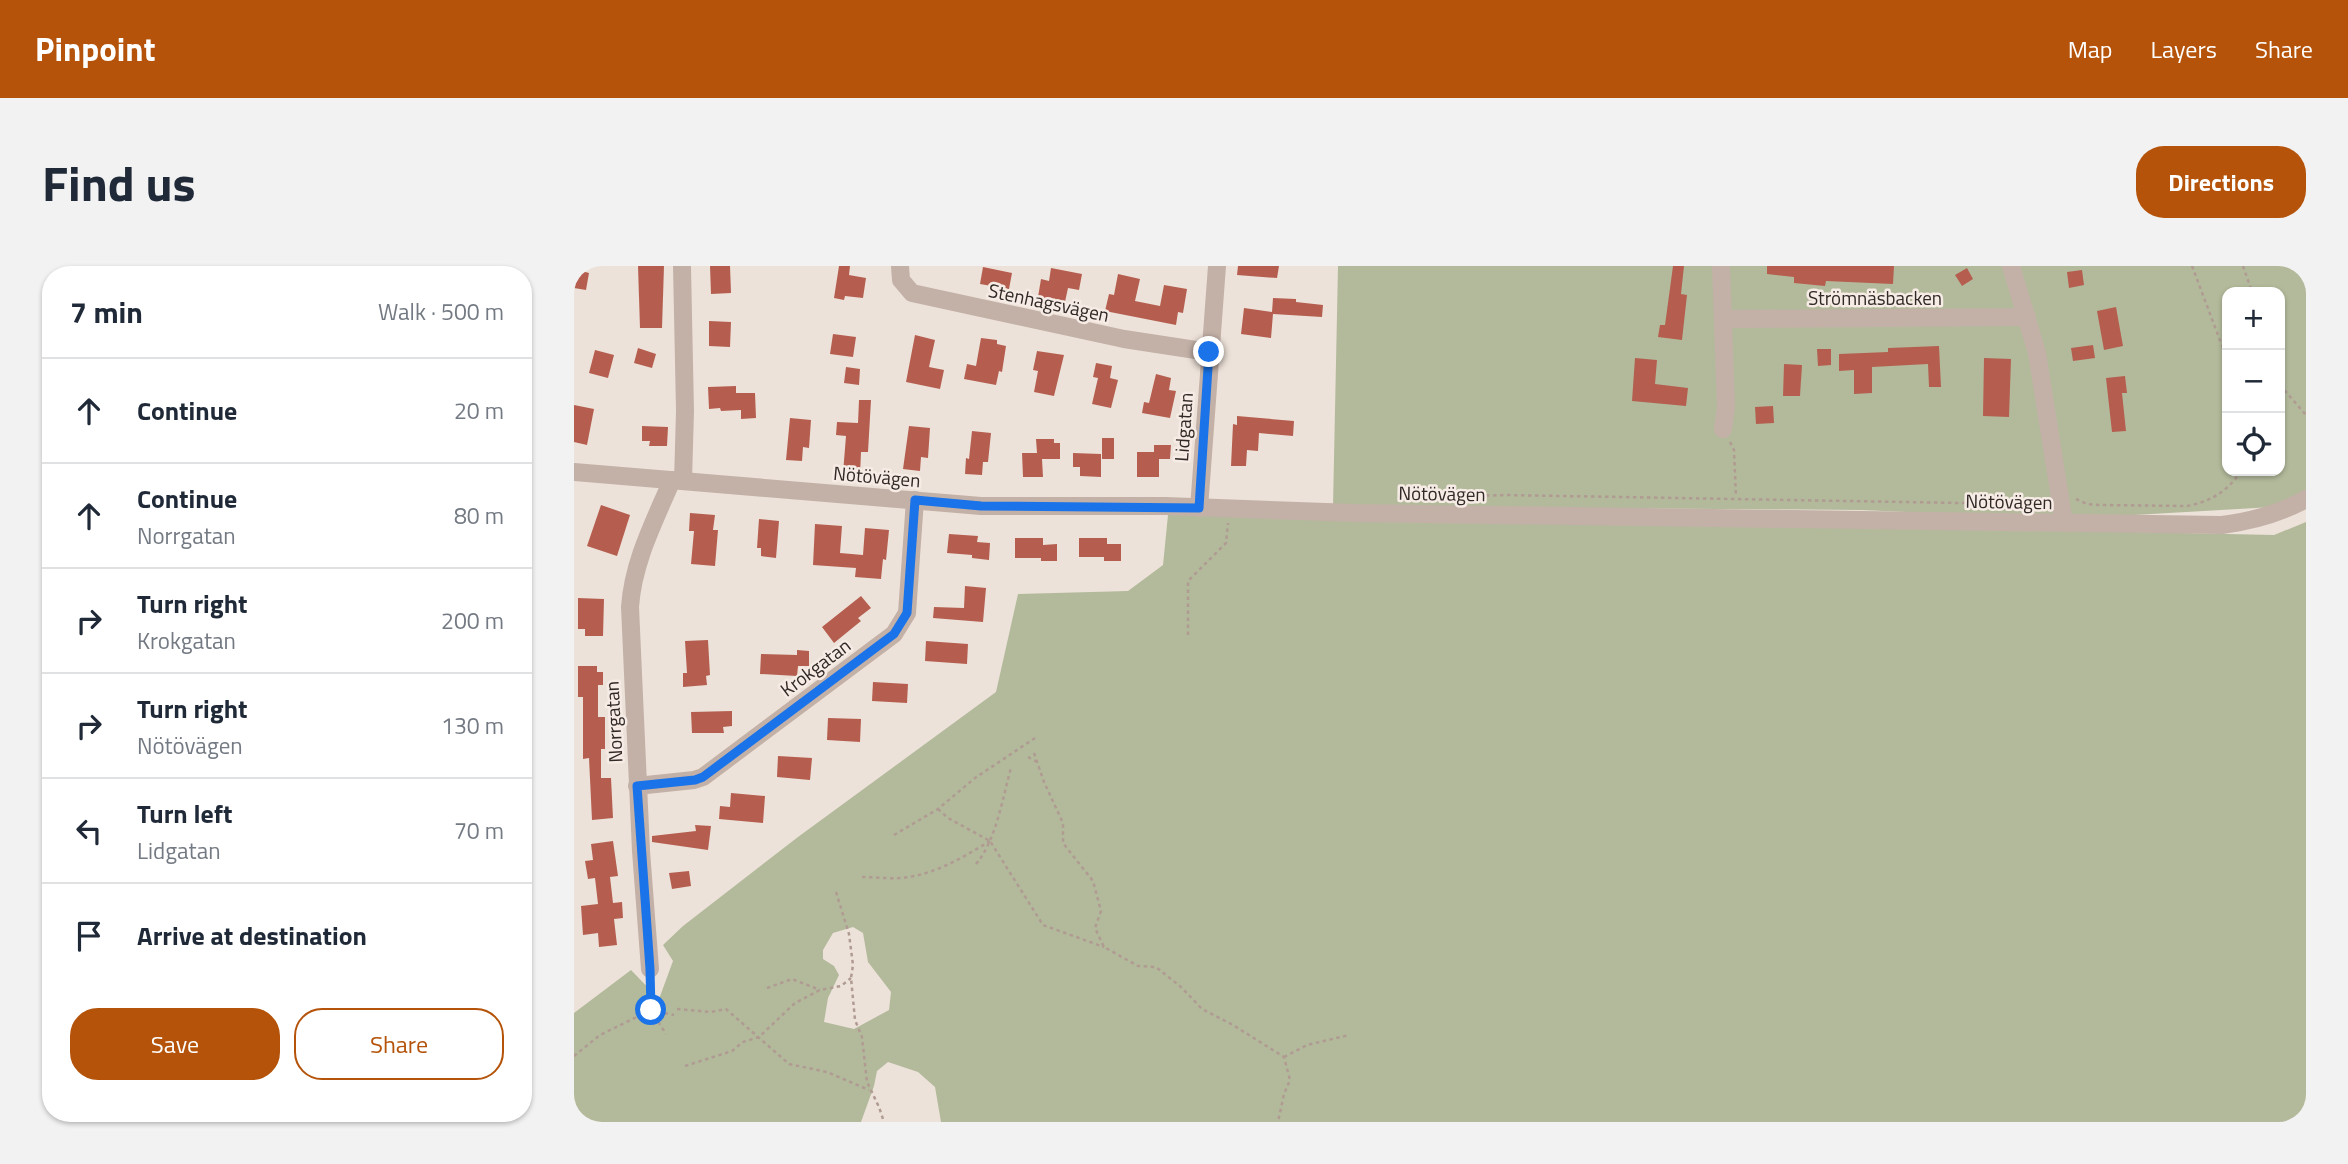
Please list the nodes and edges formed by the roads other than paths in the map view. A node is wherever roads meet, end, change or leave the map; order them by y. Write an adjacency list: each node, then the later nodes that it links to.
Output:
1 (682, 266): 11 (street, Norrgatan)
2 (900, 266): 8 (street, Stenhagsvägen)
3 (1217, 266): 8 (street, Lidgatan)
4 (1720, 266): 7 (street)
5 (2011, 266): 6 (street)
6 (2027, 317): 7 (street, Strömnäsbacken); 15 (street)
7 (1723, 319): 9 (street)
8 (1209, 352): 14 (street, Lidgatan)
9 (1723, 429)
10 (574, 472): 11 (street, Nötövägen)
11 (678, 481): 13 (street, Nötövägen); 16 (street, Norrgatan)
12 (2306, 499): 15 (street, Nötövägen)
13 (915, 500): 14 (street, Nötövägen); 16 (street, Krokgatan)
14 (1199, 508): 15 (street, Nötövägen)
15 (2063, 523)
16 (637, 786): 17 (street, Norrgatan)
17 (650, 969)

